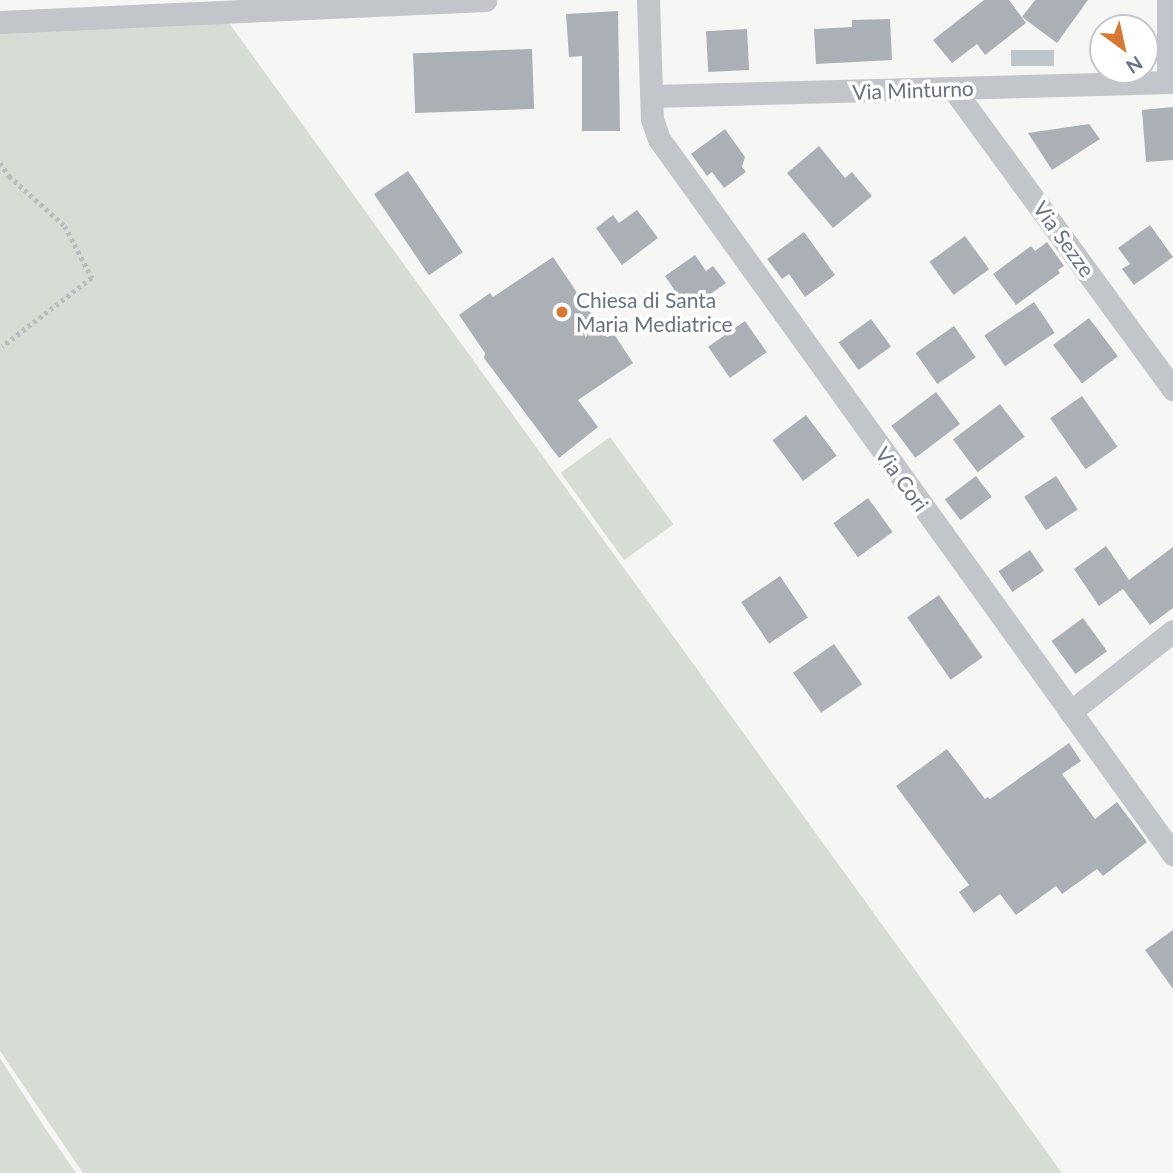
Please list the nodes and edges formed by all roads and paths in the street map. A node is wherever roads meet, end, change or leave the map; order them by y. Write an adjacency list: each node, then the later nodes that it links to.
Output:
1 (486, 0): 4 (street)
2 (649, 0): 7 (street, Via Cori)
3 (1168, 0): 5 (street)
4 (0, 22)
5 (1170, 82): 6 (street, Via Minturno)
6 (954, 90): 7 (street, Via Minturno); 10 (street, Via Sezze)
7 (652, 96): 12 (street, Via Cori)
8 (0, 163): 9 (path)
9 (2, 347)
10 (1173, 389)
11 (1173, 631): 12 (street)
12 (1070, 712): 13 (street, Via Cori)
13 (1173, 854)

